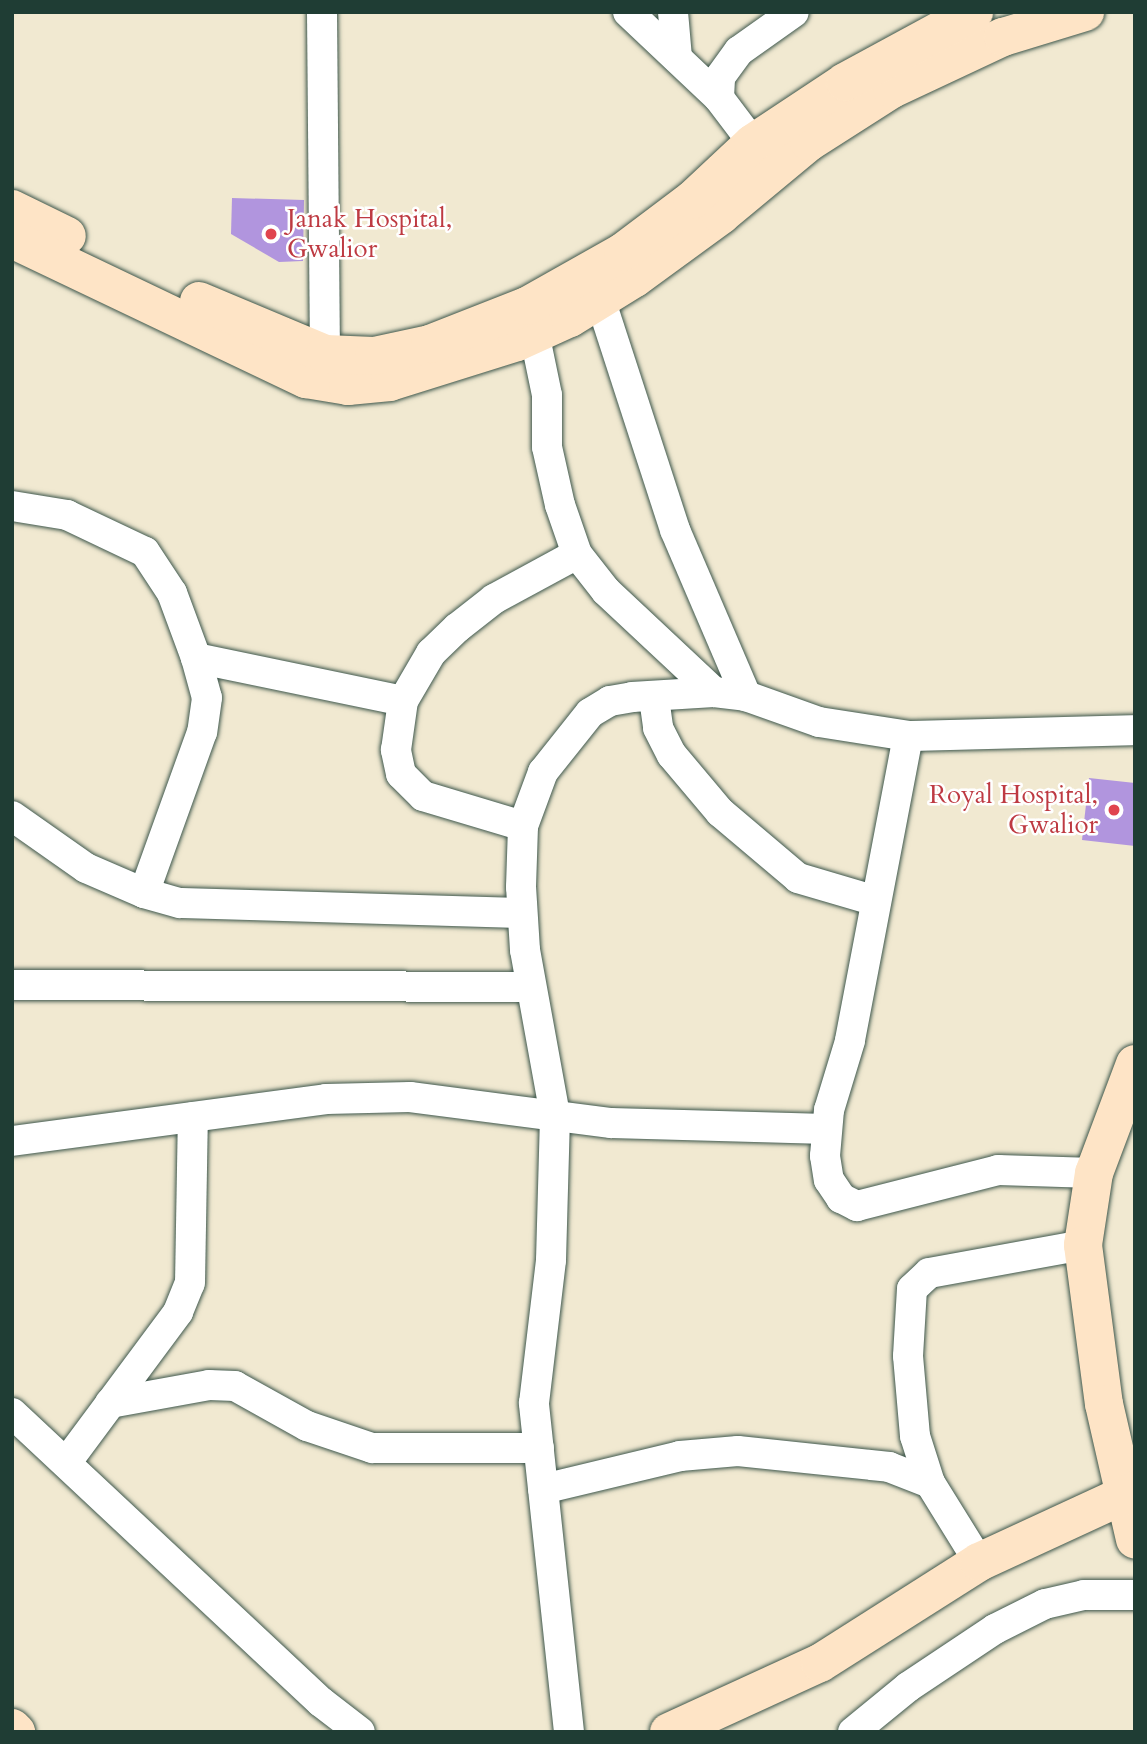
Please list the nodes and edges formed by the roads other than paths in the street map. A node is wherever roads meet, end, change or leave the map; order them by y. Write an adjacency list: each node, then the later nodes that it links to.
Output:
1 (322, 12): 14 (street)
2 (628, 12): 7 (street)
3 (673, 12): 7 (street)
4 (794, 12): 8 (street)
5 (974, 12): 9 (main road)
6 (1085, 12): 12 (main road)
7 (677, 58): 8 (street)
8 (719, 98): 9 (street)
9 (753, 143): 13 (main road)
10 (12, 209): 14 (main road)
11 (12, 239): 13 (main road)
12 (600, 299): 13 (main road); 19 (street)
13 (531, 320): 14 (main road); 16 (street)
14 (325, 354)
15 (12, 506): 17 (street)
16 (577, 554): 18 (street); 21 (street)
17 (196, 658): 21 (street); 26 (street)
18 (714, 692): 19 (street); 20 (street)
19 (746, 696): 23 (street)
20 (654, 698): 25 (street); 27 (street)
21 (403, 701): 25 (street)
22 (1135, 730): 23 (street)
23 (908, 736): 27 (street)
24 (12, 816): 26 (street)
25 (523, 826): 28 (street)
26 (144, 894): 28 (street)
27 (876, 901): 34 (street)
28 (522, 913): 30 (street)
29 (12, 985): 30 (street)
30 (531, 987): 32 (street)
31 (1135, 1064): 36 (main road)
32 (555, 1115): 33 (street); 34 (street); 40 (street)
33 (193, 1117): 35 (street); 38 (street)
34 (827, 1129): 36 (street)
35 (12, 1141)
36 (1094, 1173): 37 (main road)
37 (1083, 1245): 42 (street); 44 (main road)
38 (110, 1403): 40 (street); 41 (street)
39 (12, 1413): 41 (street)
40 (539, 1448): 43 (street)
41 (65, 1463): 50 (street)
42 (930, 1483): 43 (street); 46 (street)
43 (543, 1489): 51 (street)
44 (1129, 1492): 45 (main road); 46 (main road)
45 (1135, 1539)
46 (979, 1562): 52 (main road)
47 (1135, 1595): 53 (street)
48 (12, 1728): 49 (main road)
49 (16, 1732)
50 (360, 1732)
51 (569, 1732)
52 (669, 1732)
53 (853, 1732)

